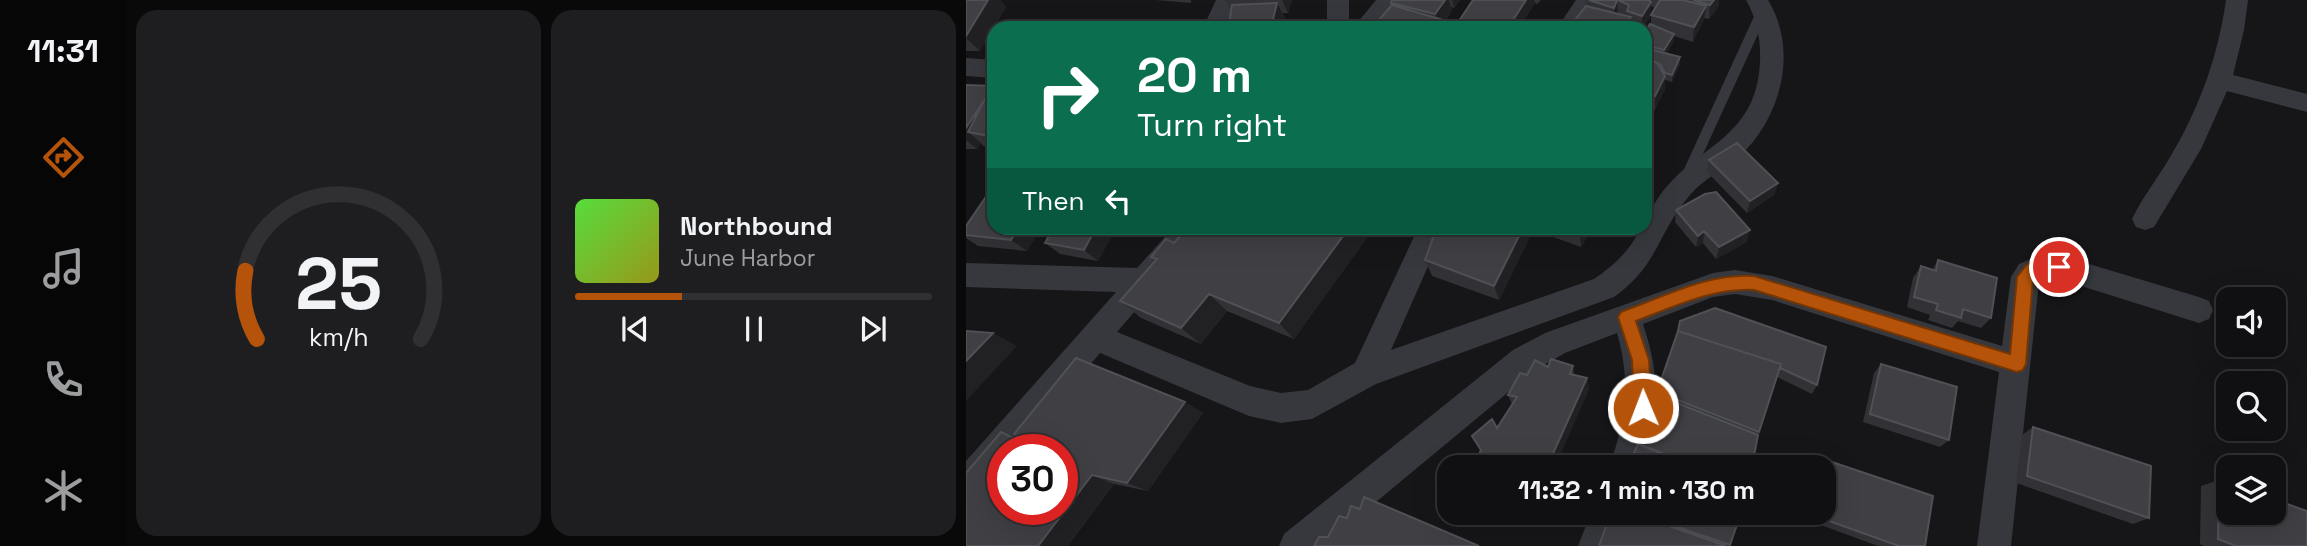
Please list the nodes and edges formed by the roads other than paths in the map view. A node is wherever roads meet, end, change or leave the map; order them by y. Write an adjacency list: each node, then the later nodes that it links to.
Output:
1 (1227, 0): 7 (street)
2 (1338, 0): 8 (street)
3 (1388, 0): 9 (street)
4 (1587, 0): 10 (street)
5 (2237, 0): 13 (street)
6 (1760, 5): 15 (lane); 15 (street)
7 (1217, 21)
8 (1338, 21)
9 (1370, 21)
10 (1573, 21)
11 (966, 67): 12 (street)
12 (987, 68)
13 (2220, 80): 14 (street); 16 (street)
14 (2307, 103)
15 (1682, 186): 17 (street)
16 (2145, 219)
17 (1652, 234)
18 (1183, 235): 22 (street)
19 (1429, 235): 27 (street)
20 (1652, 235): 27 (street)
21 (966, 275): 22 (street)
22 (1144, 281): 25 (street)
23 (2199, 310): 26 (street)
24 (1626, 317): 26 (street); 28 (street); 31 (street)
25 (1096, 337): 27 (street); 29 (street)
26 (2017, 364): 33 (street)
27 (1366, 373)
28 (1630, 455)
29 (966, 486)
30 (1603, 525): 32 (street)
31 (1296, 546)
32 (1595, 546)
33 (1994, 546)

